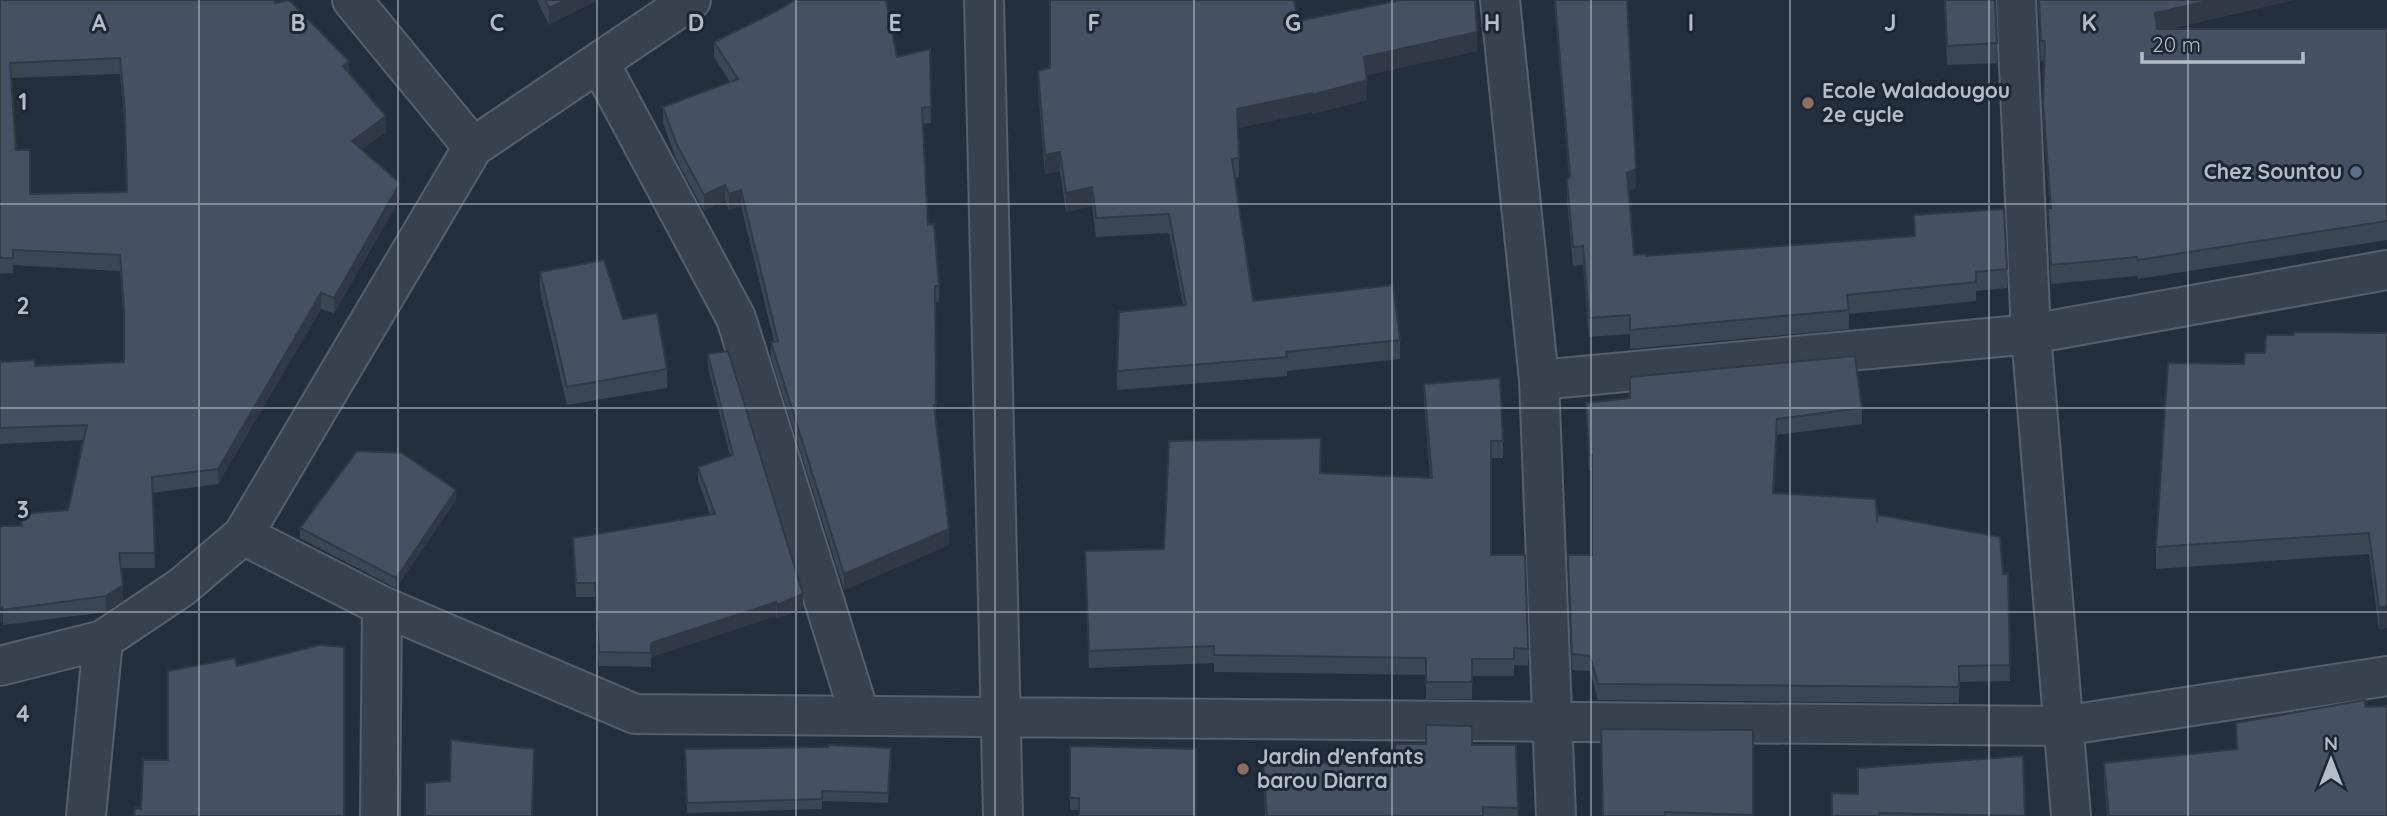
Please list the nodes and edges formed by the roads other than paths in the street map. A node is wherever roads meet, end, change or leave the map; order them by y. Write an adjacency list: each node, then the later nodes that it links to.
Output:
1 (352, 0): 7 (street)
2 (691, 0): 6 (street)
3 (984, 0): 17 (street)
4 (1500, 0): 10 (street)
5 (2016, 0): 9 (street)
6 (599, 62): 7 (street); 16 (street)
7 (473, 147): 11 (street)
8 (2387, 270): 9 (street)
9 (2031, 334): 10 (street); 19 (street)
10 (1539, 380): 18 (street)
11 (243, 536): 12 (street); 13 (street)
12 (382, 606): 16 (street); 21 (street)
13 (103, 640): 14 (street); 20 (street)
14 (0, 666)
15 (2387, 676): 19 (street)
16 (860, 716): 17 (street)
17 (1001, 718): 18 (street); 22 (street)
18 (1554, 721): 19 (street); 23 (street)
19 (2062, 726): 24 (street)
20 (86, 816)
21 (380, 816)
22 (1003, 816)
23 (1556, 816)
24 (2071, 816)

